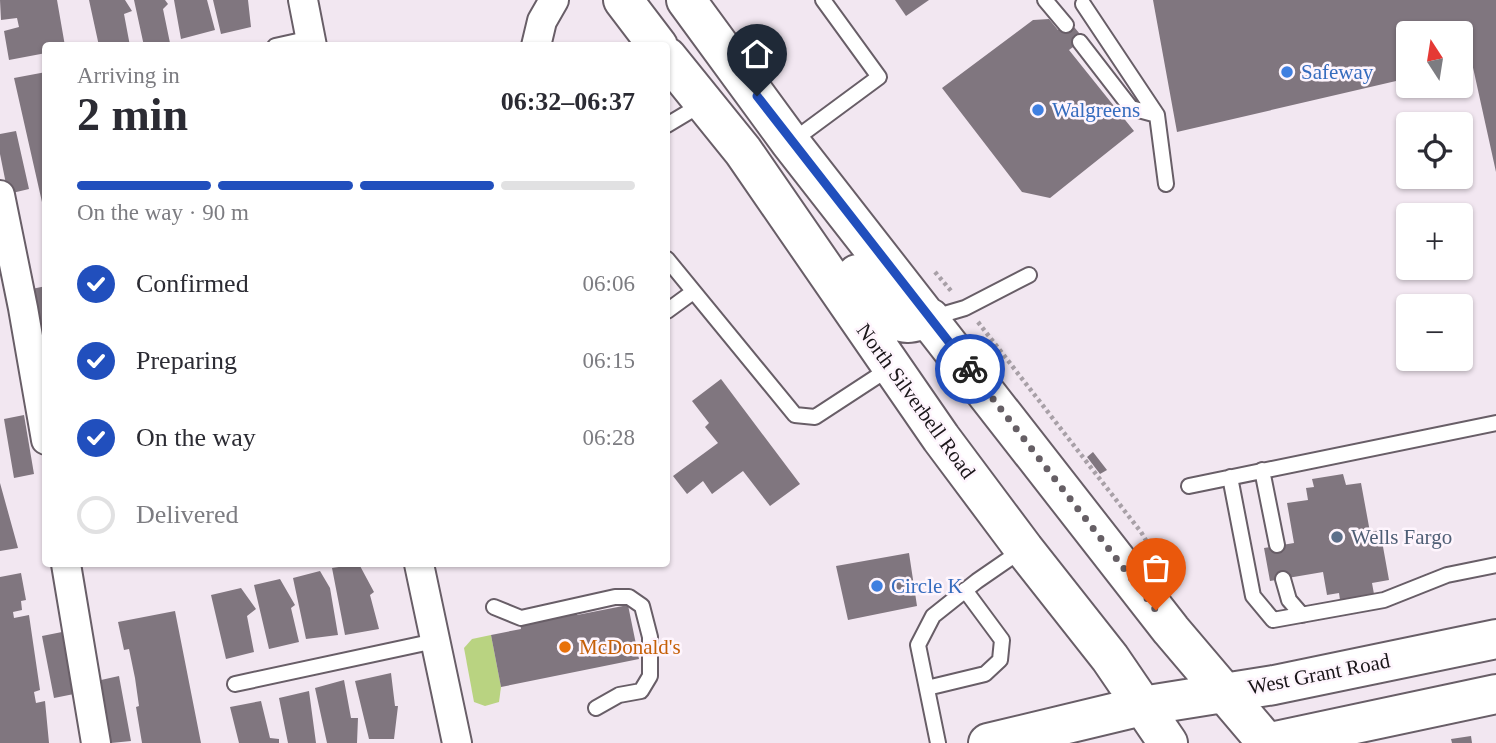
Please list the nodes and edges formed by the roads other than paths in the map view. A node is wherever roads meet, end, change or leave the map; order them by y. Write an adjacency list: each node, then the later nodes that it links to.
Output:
1 (303, 0): 9 (street)
2 (554, 0): 10 (street)
3 (623, 0): 11 (main road)
4 (686, 0): 17 (main road)
5 (823, 0): 17 (lane)
6 (1045, 0): 8 (lane)
7 (1083, 4): 15 (lane)
8 (1066, 24)
9 (312, 42)
10 (537, 42)
11 (655, 42)
12 (1080, 42): 15 (lane)
13 (670, 61): 14 (main road, North Silverbell Road)
14 (703, 104): 16 (lane); 18 (main road, North Silverbell Road)
15 (1157, 115): 19 (lane)
16 (670, 123)
17 (790, 142): 25 (main road)
18 (743, 151): 25 (main road); 26 (main road, North Silverbell Road)
19 (1166, 184)
20 (0, 195): 27 (street)
21 (670, 263): 23 (lane)
22 (1029, 275): 25 (lane)
23 (693, 292): 24 (lane); 26 (lane)
24 (670, 309)
25 (930, 318): 45 (main road)
26 (891, 368): 33 (main road, North Silverbell Road)
27 (42, 417)
28 (1496, 423): 29 (lane)
29 (1262, 470): 30 (lane); 32 (lane)
30 (1230, 477): 31 (lane); 40 (lane)
31 (1189, 486)
32 (1277, 545)
33 (1024, 549): 38 (lane); 47 (main road, North Silverbell Road)
34 (1496, 565): 40 (lane)
35 (67, 567): 49 (street)
36 (420, 567): 42 (street)
37 (1283, 579): 40 (lane)
38 (965, 590): 44 (lane); 44 (lane)
39 (494, 607): 48 (lane)
40 (1302, 615)
41 (1496, 639): 45 (main road, West Grant Road)
42 (435, 641): 43 (lane); 50 (street)
43 (235, 684)
44 (927, 688): 51 (lane)
45 (1225, 692): 47 (main road, West Grant Road); 54 (main road)
46 (1496, 694): 54 (main road)
47 (1142, 706): 52 (main road, West Grant Road); 53 (main road, North Silverbell Road)
48 (596, 708)
49 (96, 743)
50 (457, 743)
51 (938, 743)
52 (988, 743)
53 (1168, 743)
54 (1267, 743)

